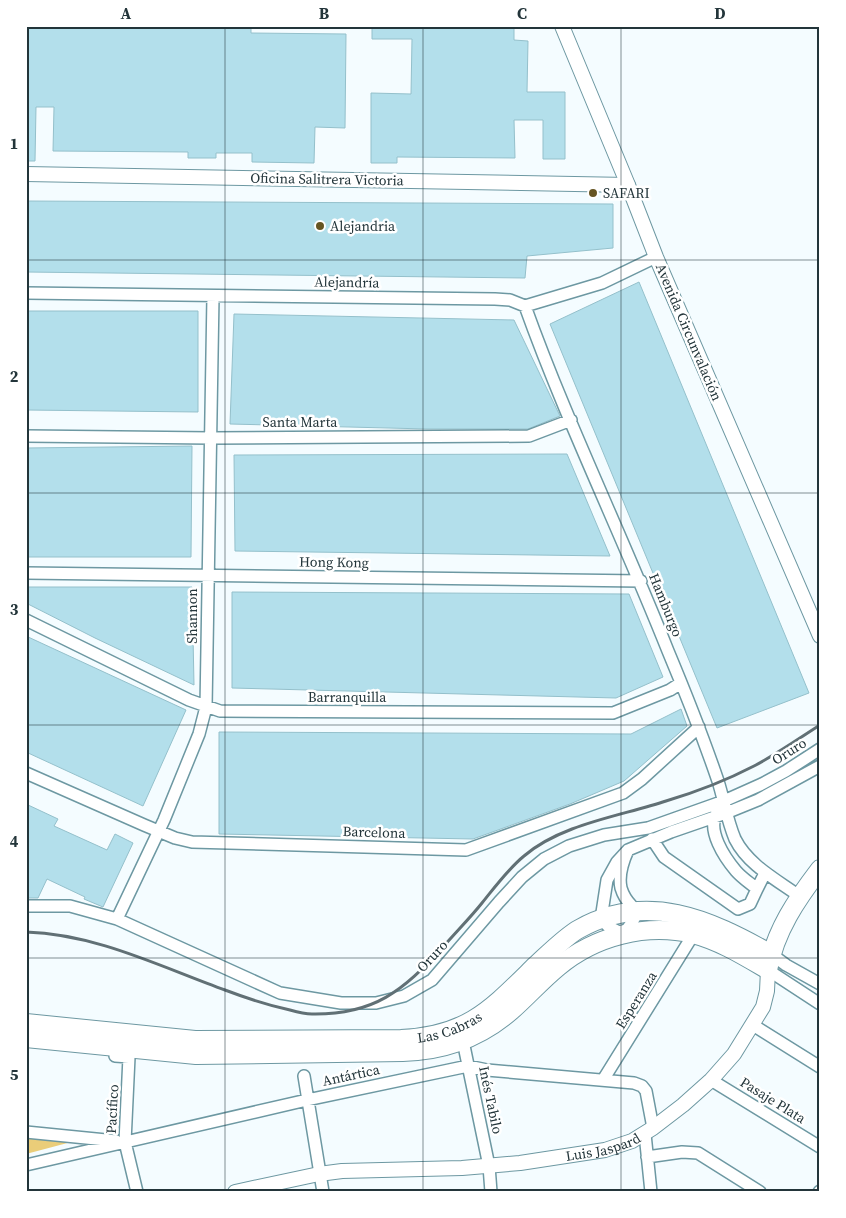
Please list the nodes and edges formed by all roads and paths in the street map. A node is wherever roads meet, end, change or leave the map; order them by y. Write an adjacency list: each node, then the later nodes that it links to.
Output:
1 (562, 26): 3 (street, Avenida Circunvalación)
2 (26, 174): 3 (street, Oficina Salitrera Victoria)
3 (628, 185): 4 (street, Avenida Circunvalación)
4 (656, 257): 7 (street); 15 (street, Avenida Circunvalación)
5 (26, 293): 6 (street, Alejandría)
6 (213, 296): 7 (street, Alejandría); 10 (street, Shannon)
7 (525, 306): 8 (street, Hamburgo)
8 (571, 420): 10 (street, Santa Marta); 13 (street, Hamburgo)
9 (26, 436): 10 (street, Santa Marta)
10 (212, 438): 12 (street, Shannon)
11 (26, 573): 12 (street, Hong Kong)
12 (207, 574): 13 (street, Hong Kong); 17 (street, Shannon)
13 (640, 581): 16 (street, Hamburgo)
14 (26, 620): 17 (street, Barranquilla)
15 (820, 636)
16 (681, 683): 17 (street, Barranquilla); 18 (street, Hamburgo)
17 (206, 707): 25 (street, Shannon)
18 (699, 727): 22 (street, Hamburgo); 25 (street, Barcelona)
19 (820, 749): 22 (street, Oruro)
20 (820, 766): 23 (street, Oruro)
21 (26, 773): 25 (street, Barcelona)
22 (724, 801): 23 (street, Hamburgo); 24 (street); 35 (street, Oruro)
23 (726, 813): 24 (street, Oruro); 29 (street, Hamburgo)
24 (714, 817): 26 (street, Oruro); 30 (street)
25 (159, 831): 35 (street, Shannon)
26 (652, 839): 27 (street, Oruro); 30 (street)
27 (628, 850): 33 (street); 34 (street)
28 (820, 869): 31 (main road, Luis Jaspard)
29 (766, 872): 30 (street); 31 (street, Hamburgo)
30 (757, 889)
31 (799, 896): 38 (main road, Luis Jaspard)
32 (26, 906): 35 (street, Oruro)
33 (636, 910): 34 (main road, Las Cabras); 36 (street); 38 (main road, Las Cabras)
34 (601, 918): 36 (street); 41 (main road, Las Cabras)
35 (117, 919)
36 (623, 934): 37 (main road, Las Cabras); 44 (main road, Las Cabras)
37 (694, 934): 38 (main road, Las Cabras); 49 (street, Esperanza)
38 (770, 962): 39 (street, Las Cabras); 40 (street, Las Cabras); 42 (street, Luis Jaspard)
39 (820, 984)
40 (820, 1004)
41 (26, 1023)
42 (753, 1024): 47 (street); 50 (street, Luis Jaspard)
43 (26, 1038): 44 (main road, Las Cabras)
44 (463, 1041): 46 (street, Inés Tabilo)
45 (26, 1047): 54 (street, Pacífico)
46 (468, 1066): 49 (street, Antártica); 51 (street, Antártica); 58 (street, Inés Tabilo)
47 (820, 1067)
48 (304, 1076): 51 (street)
49 (603, 1080): 52 (street, Antártica)
50 (711, 1080): 52 (street, Luis Jaspard); 55 (street, Pasaje Plata)
51 (308, 1100): 54 (street, Antártica); 59 (street)
52 (649, 1131): 56 (street); 58 (street, Luis Jaspard)
53 (26, 1132): 54 (street)
54 (125, 1142): 57 (street, Antártica); 60 (street, Pacífico)
55 (820, 1147)
56 (647, 1157): 64 (street); 65 (street)
57 (26, 1165)
58 (489, 1166): 59 (street, Luis Jaspard); 63 (street, Inés Tabilo)
59 (319, 1174): 61 (street, Luis Jaspard); 62 (street)
60 (137, 1192)
61 (235, 1192)
62 (323, 1192)
63 (491, 1192)
64 (651, 1192)
65 (760, 1192)

